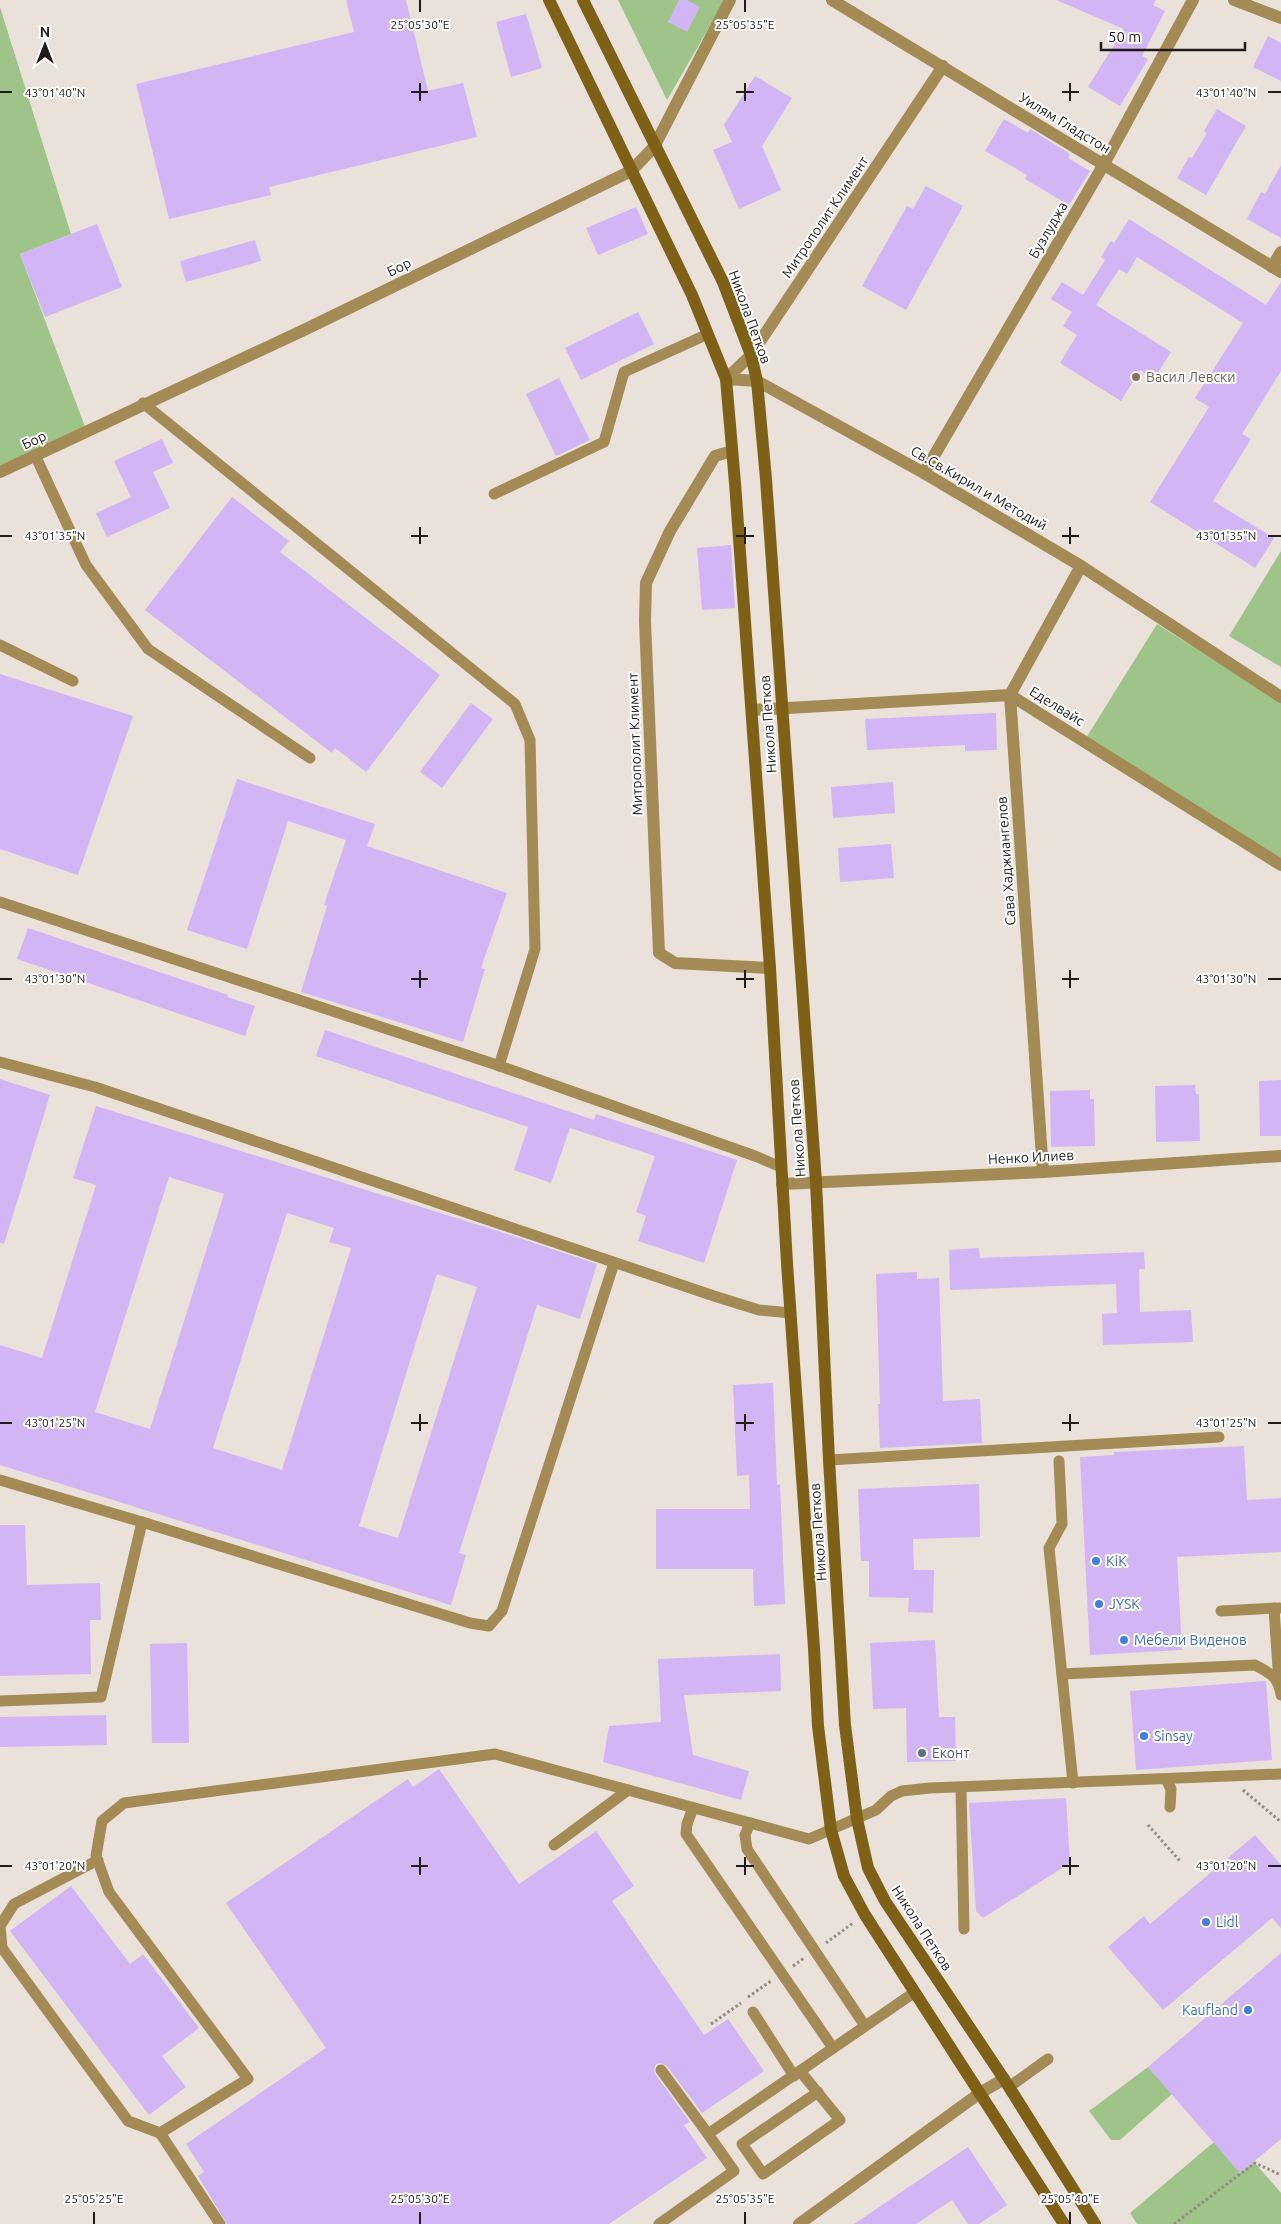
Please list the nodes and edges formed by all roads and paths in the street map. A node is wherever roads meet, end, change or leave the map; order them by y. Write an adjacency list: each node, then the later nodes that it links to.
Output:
1 (549, 0): 11 (main road, Никола Петков)
2 (583, 0): 9 (main road, Никола Петков)
3 (730, 0): 9 (street, Бор)
4 (832, 0): 8 (street, Уилям Гладстон)
5 (1193, 0): 10 (street, Бузлуджа)
6 (1234, 0): 7 (street)
7 (1281, 18)
8 (943, 66): 10 (street, Уилям Гладстон); 15 (street, Митрополит Климент)
9 (654, 147): 11 (street, Бор); 15 (main road, Никола Петков)
10 (1104, 164): 13 (street, Уилям Гладстон); 22 (street, Бузлуджа)
11 (631, 171): 14 (main road, Никола Петков); 18 (street, Бор)
12 (1281, 252): 13 (street)
13 (1277, 270)
14 (708, 334): 16 (main road, Никола Петков); 23 (lane)
15 (751, 355): 16 (street, Митрополит Климент); 17 (main road, Никола Петков)
16 (726, 379): 17 (street, Св.Св.Кирил и Методий); 19 (main road, Никола Петков)
17 (757, 381): 22 (street, Св.Св.Кирил и Методий); 29 (main road, Никола Петков)
18 (143, 403): 20 (street, Бор); 36 (lane)
19 (732, 451): 30 (main road, Никола Петков); 34 (street, Митрополит Климент)
20 (36, 455): 21 (street, Бор); 31 (lane)
21 (0, 472)
22 (924, 473): 24 (street, Св.Св.Кирил и Методий)
23 (494, 494)
24 (1081, 566): 27 (street); 28 (street, Св.Св.Кирил и Методий)
25 (0, 645): 26 (lane)
26 (73, 681)
27 (1010, 695): 29 (street, Еделвайс); 32 (street, Еделвайс); 39 (street, Сава Хаджиангелов)
28 (1281, 697)
29 (782, 709): 30 (street, Еделвайс); 40 (main road, Никола Петков)
30 (752, 710): 34 (main road, Никола Петков)
31 (310, 758)
32 (1281, 865)
33 (0, 902): 36 (lane)
34 (770, 968): 38 (main road, Никола Петков)
35 (0, 1062): 42 (lane)
36 (499, 1066): 38 (lane)
37 (1281, 1156): 39 (street, Ненко Илиев)
38 (781, 1167): 41 (main road, Никола Петков)
39 (1044, 1172): 40 (street, Ненко Илиев)
40 (816, 1182): 41 (street, Ненко Илиев); 45 (main road, Никола Петков)
41 (782, 1184): 43 (main road, Никола Петков)
42 (614, 1263): 43 (lane); 48 (lane)
43 (791, 1313): 66 (main road, Никола Петков)
44 (1219, 1437): 45 (lane)
45 (829, 1460): 62 (main road, Никола Петков)
46 (1059, 1461): 51 (lane)
47 (0, 1480): 48 (lane)
48 (142, 1522): 53 (lane)
49 (1277, 1608): 50 (lane); 52 (lane)
50 (1221, 1611)
51 (1062, 1674): 52 (lane); 57 (lane)
52 (1280, 1689)
53 (0, 1701)
54 (1281, 1774): 55 (lane)
55 (1226, 1777): 56 (lane); 63 (path)
56 (1166, 1779): 57 (lane); 60 (lane)
57 (1073, 1783): 58 (lane)
58 (961, 1788): 62 (lane); 70 (lane)
59 (628, 1790): 61 (lane); 67 (lane); 68 (lane)
60 (1170, 1807)
61 (693, 1808): 64 (lane); 74 (lane)
62 (857, 1819): 66 (lane); 78 (main road, Никола Петков)
63 (1281, 1822)
64 (750, 1823): 66 (lane); 73 (lane)
65 (1148, 1825): 69 (path)
66 (832, 1830): 71 (main road, Никола Петков)
67 (554, 1845)
68 (98, 1860): 81 (lane); 81 (lane)
69 (1180, 1861)
70 (964, 1929)
71 (915, 1992): 73 (lane); 80 (main road, Никола Петков)
72 (753, 2012): 77 (lane)
73 (866, 2026): 74 (lane)
74 (833, 2048): 77 (lane)
75 (1048, 2059): 78 (lane)
76 (661, 2070): 82 (lane)
77 (797, 2073): 79 (lane); 82 (lane)
78 (1006, 2083): 80 (street); 88 (main road, Никола Петков)
79 (818, 2092): 79 (lane)
80 (980, 2093): 86 (street); 87 (main road, Никола Петков)
81 (160, 2133): 84 (lane)
82 (708, 2134): 85 (lane)
83 (1279, 2174): 89 (path)
84 (220, 2224)
85 (659, 2224)
86 (799, 2224)
87 (1064, 2224)
88 (1095, 2224)
89 (1174, 2224)

